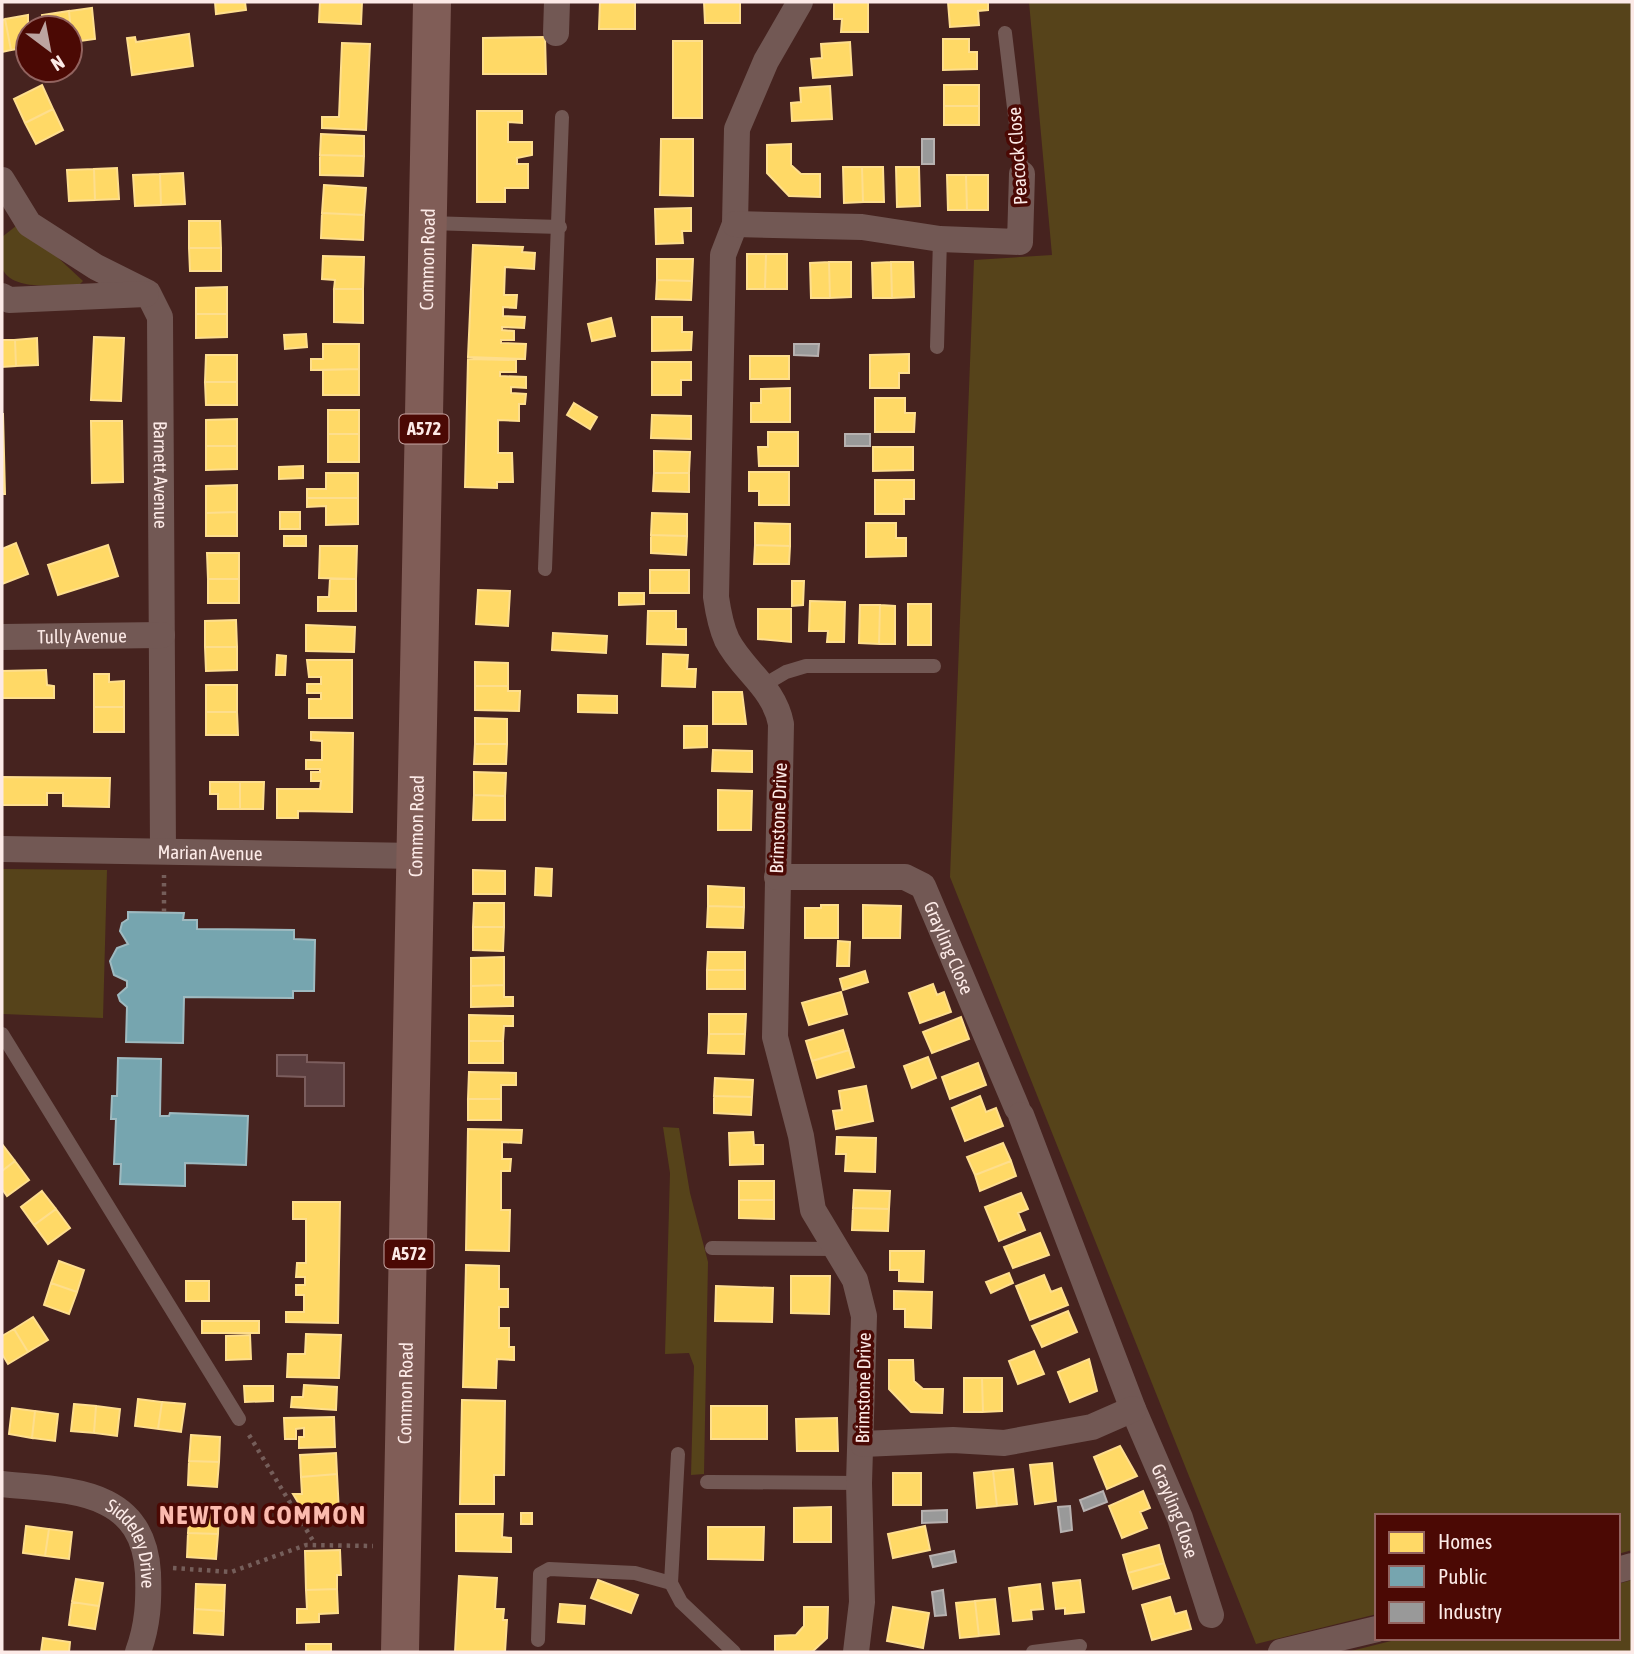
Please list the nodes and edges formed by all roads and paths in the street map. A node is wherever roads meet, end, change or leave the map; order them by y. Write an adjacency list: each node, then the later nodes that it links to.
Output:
1 (432, 2): 10 (main road, Common Road / A572)
2 (556, 2): 4 (street)
3 (800, 2): 11 (street, Brimstone Drive)
4 (555, 33)
5 (1005, 33): 7 (lane, Peacock Close)
6 (562, 117): 12 (lane)
7 (1021, 174): 13 (street, Peacock Close)
8 (2, 180): 9 (street)
9 (10, 214): 14 (street)
10 (429, 223): 12 (lane); 23 (main road, Common Road / A572)
11 (735, 224): 13 (street, Peacock Close); 21 (street, Brimstone Drive)
12 (560, 227): 17 (lane)
13 (940, 239): 16 (lane)
14 (148, 293): 15 (street); 18 (street, Barnett Avenue)
15 (2, 296)
16 (937, 347)
17 (545, 569)
18 (162, 635): 19 (street, Tully Avenue); 24 (street, Barnett Avenue)
19 (2, 637)
20 (934, 666): 21 (lane)
21 (764, 685): 25 (street, Brimstone Drive)
22 (2, 849): 24 (street, Marian Avenue)
23 (417, 856): 24 (street, Marian Avenue); 38 (main road, Common Road / A572)
24 (164, 861): 26 (path)
25 (777, 877): 29 (street, Brimstone Drive); 30 (street, Grayling Close)
26 (163, 912)
27 (2, 1034): 31 (lane)
28 (712, 1248): 29 (lane)
29 (838, 1249): 32 (street, Brimstone Drive)
30 (1133, 1409): 32 (street); 41 (street, Grayling Close)
31 (239, 1419): 37 (path)
32 (863, 1444): 35 (street, Brimstone Drive)
33 (678, 1454): 40 (lane)
34 (707, 1482): 35 (lane)
35 (859, 1483): 48 (street, Brimstone Drive)
36 (2, 1484): 39 (street, Siddeley Drive)
37 (316, 1545): 38 (path); 39 (path)
38 (402, 1547): 46 (main road, Common Road / A572)
39 (147, 1566): 45 (street, Siddeley Drive)
40 (671, 1583): 43 (lane); 47 (lane)
41 (1211, 1615)
42 (1375, 1629): 50 (street)
43 (538, 1640)
44 (1080, 1646): 49 (lane)
45 (138, 1652)
46 (400, 1652)
47 (734, 1652)
48 (856, 1652)
49 (1033, 1652)
50 (1281, 1652)

